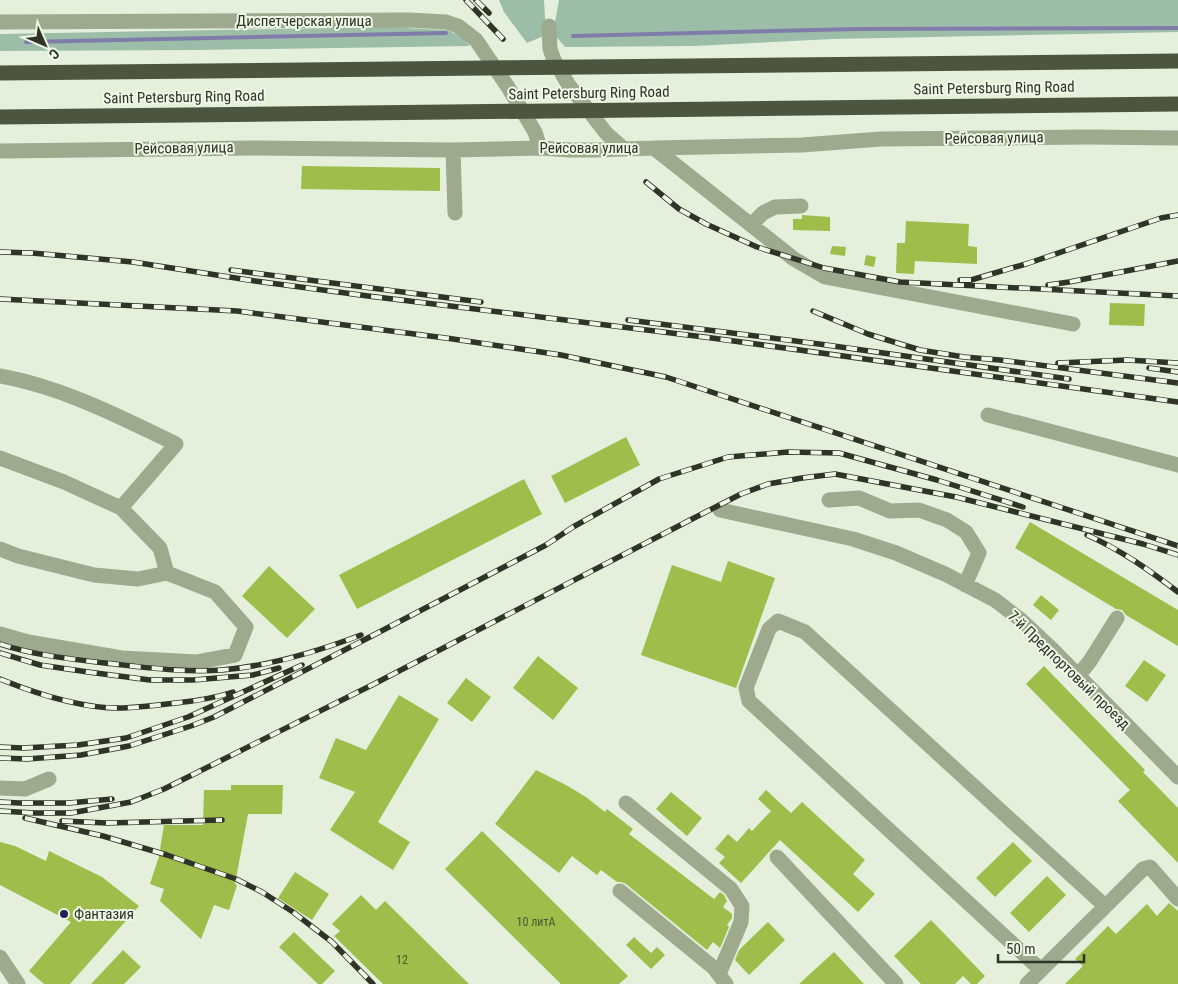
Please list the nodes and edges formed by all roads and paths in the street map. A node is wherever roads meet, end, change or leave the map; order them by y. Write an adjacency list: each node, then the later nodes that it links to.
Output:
1 (0, 22): 8 (street, Диспетчерская улица)
2 (549, 26): 10 (street)
3 (1178, 61): 4 (highway, Saint Petersburg Ring Road, bridge)
4 (0, 73)
5 (1178, 104): 6 (highway, Saint Petersburg Ring Road, bridge)
6 (0, 117)
7 (1178, 138): 9 (street, Рейсовая улица)
8 (540, 148): 10 (street, Рейсовая улица); 12 (street, Рейсовая улица)
9 (654, 148): 10 (street, Рейсовая улица); 15 (street)
10 (624, 149)
11 (0, 150): 12 (street, Рейсовая улица)
12 (453, 150): 14 (street)
13 (801, 206): 15 (street)
14 (454, 213)
15 (751, 225): 16 (street)
16 (1073, 324)
17 (0, 376): 22 (street)
18 (988, 415): 20 (street)
19 (0, 458): 22 (street)
20 (1178, 465)
21 (829, 500): 26 (street)
22 (121, 508): 25 (street)
23 (720, 510): 26 (street, 7-й Предпортовый проезд)
24 (0, 549): 25 (street)
25 (167, 573): 28 (street)
26 (965, 584): 29 (street, 7-й Предпортовый проезд)
27 (1117, 618): 29 (street)
28 (0, 634)
29 (1079, 675): 30 (street, 7-й Предпортовый проезд)
30 (1178, 777)
31 (49, 779): 32 (street)
32 (0, 788)
33 (626, 803): 40 (street)
34 (777, 857): 42 (street)
35 (620, 892): 40 (street)
36 (1178, 899): 37 (street)
37 (1106, 906): 39 (street); 39 (street)
38 (0, 957): 41 (street)
39 (1041, 970): 43 (street)
40 (722, 979)
41 (18, 984)
42 (896, 984)
43 (1027, 984)

